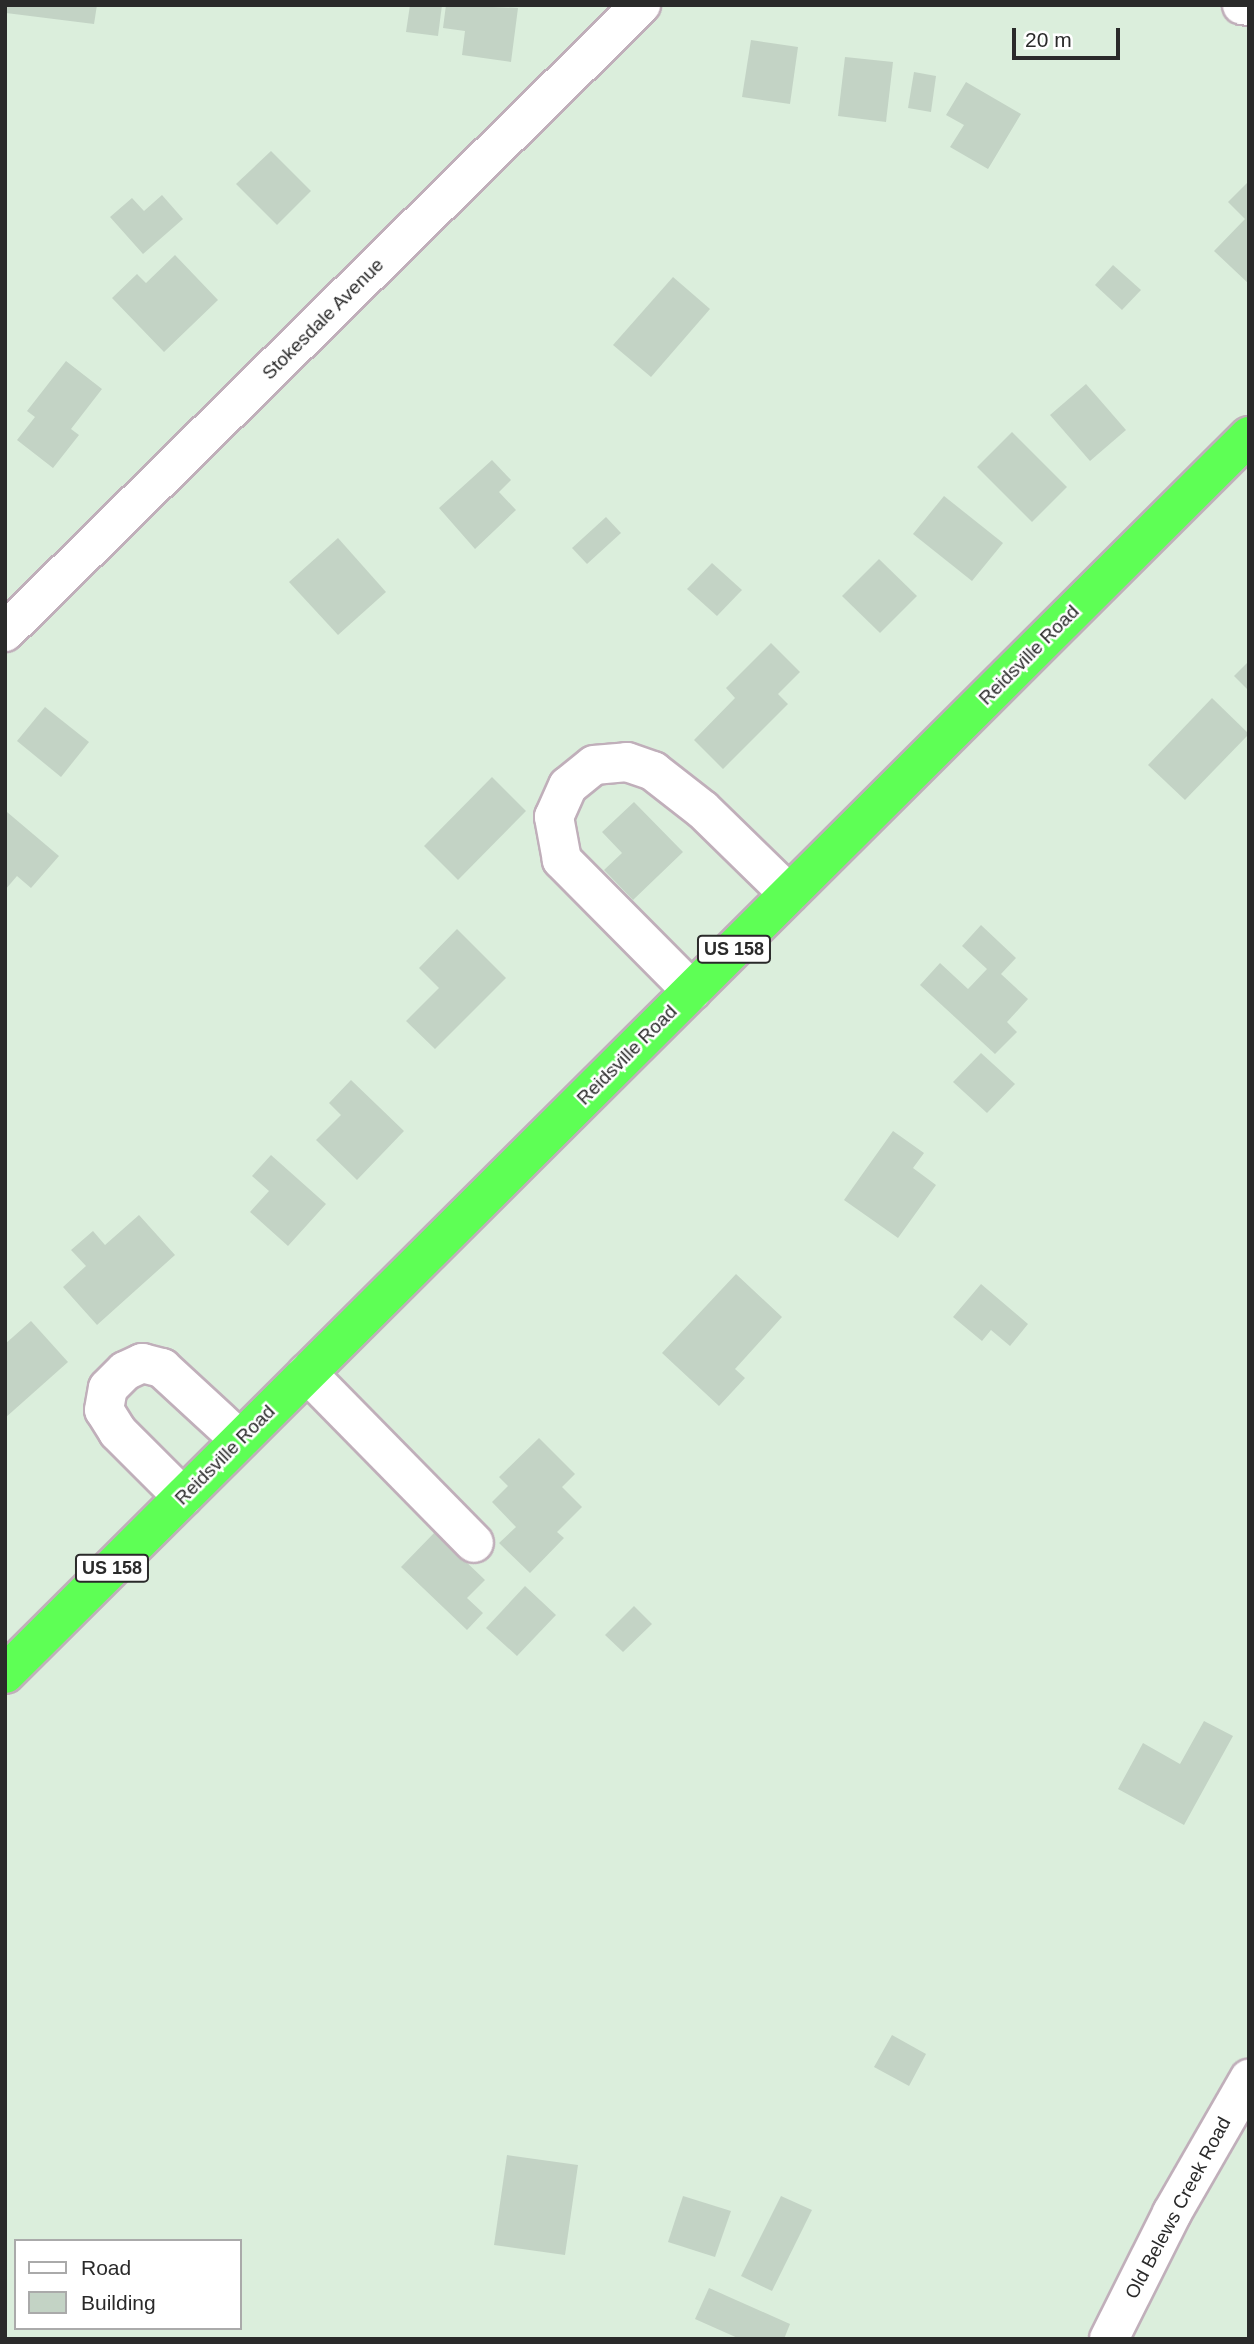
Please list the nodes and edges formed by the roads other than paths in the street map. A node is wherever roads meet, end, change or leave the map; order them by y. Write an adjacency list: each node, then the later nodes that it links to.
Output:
1 (641, 5): 5 (street, Stokesdale Avenue)
2 (1242, 5): 3 (street)
3 (1249, 6)
4 (1249, 436): 6 (highway, Reidsville Road / US 158)
5 (5, 632)
6 (789, 894): 7 (highway, Reidsville Road / US 158); 7 (street)
7 (692, 991): 8 (highway, Reidsville Road / US 158)
8 (307, 1373): 9 (highway, Reidsville Road / US 158); 11 (street)
9 (240, 1440): 10 (highway, Reidsville Road / US 158); 10 (street)
10 (183, 1497): 12 (highway, Reidsville Road / US 158)
11 (474, 1543)
12 (5, 1674)
13 (1249, 2079): 14 (street, Old Belews Creek Road)
14 (1109, 2339)

